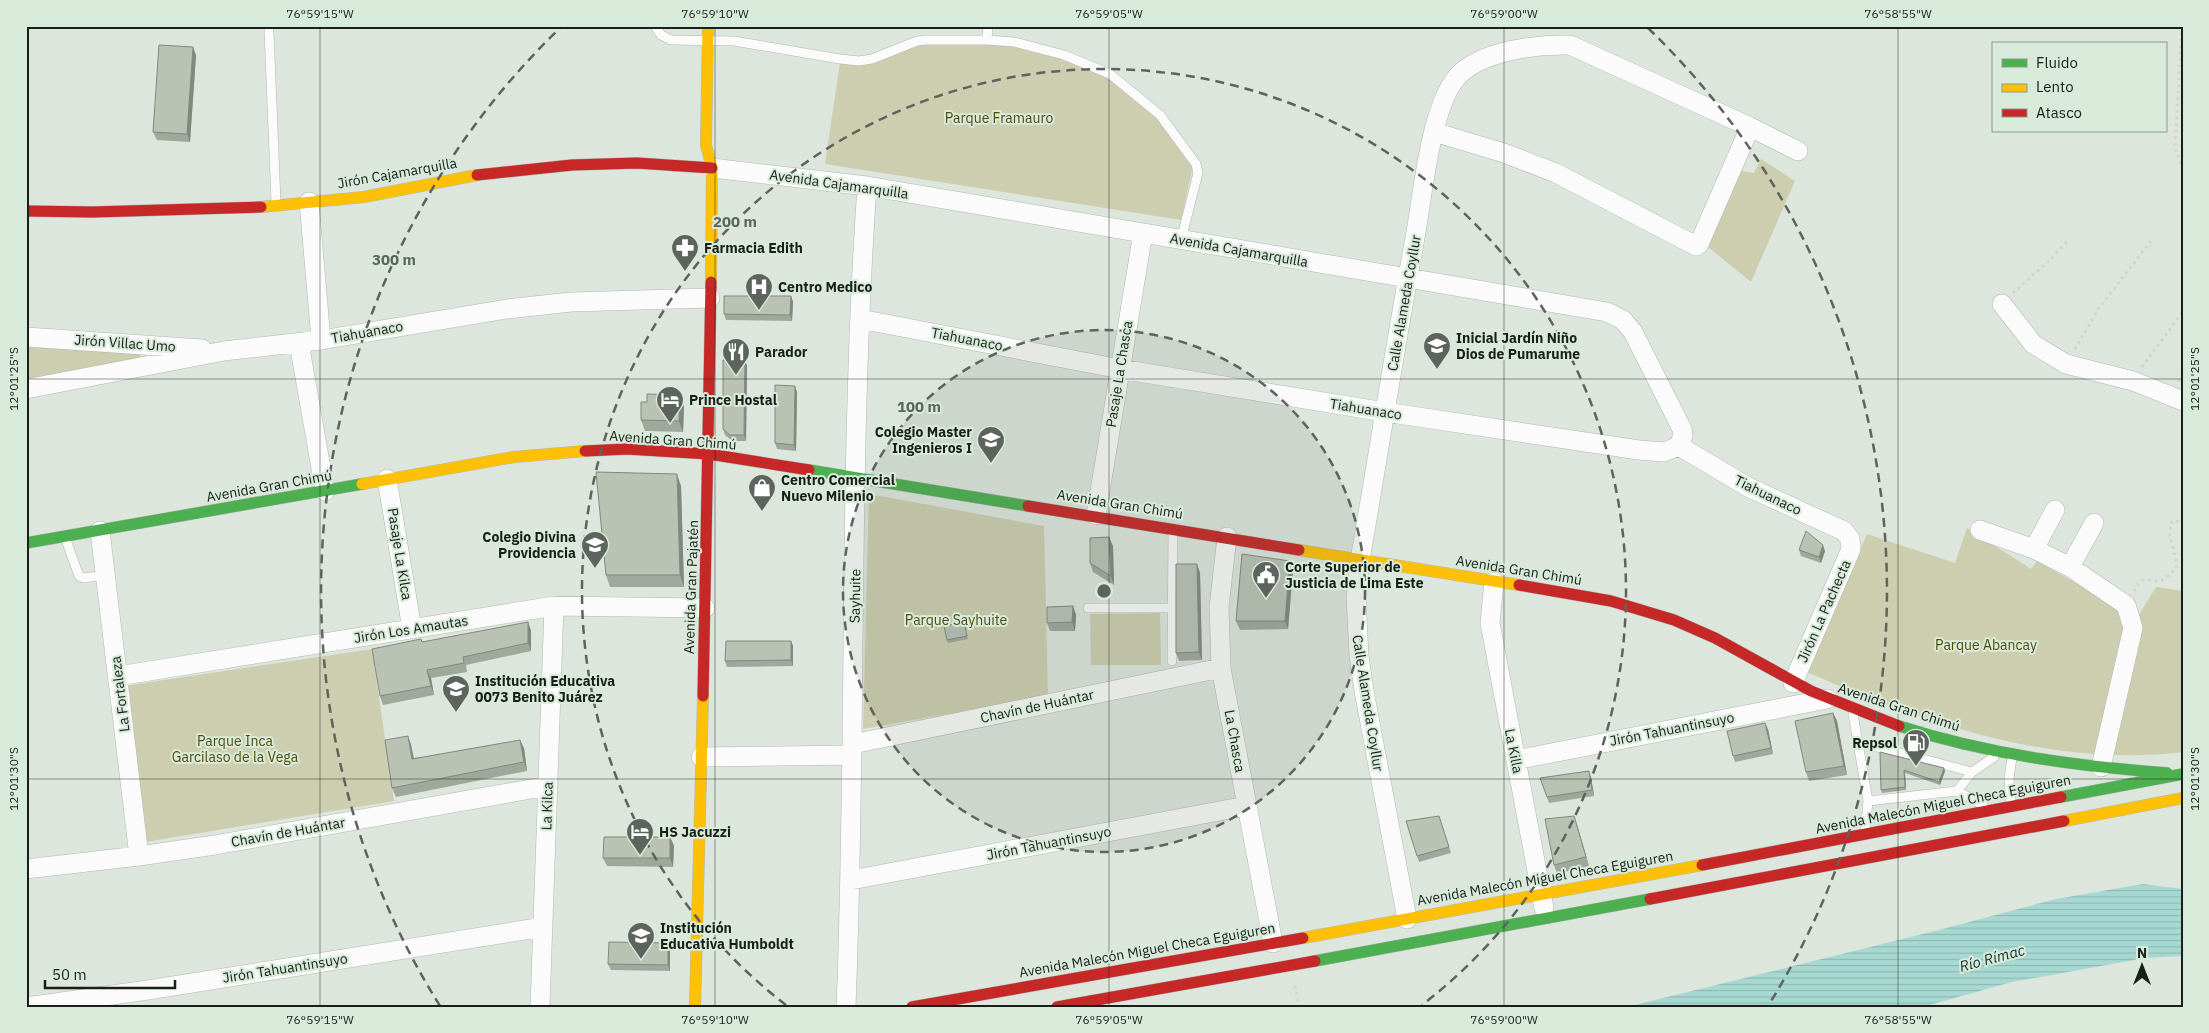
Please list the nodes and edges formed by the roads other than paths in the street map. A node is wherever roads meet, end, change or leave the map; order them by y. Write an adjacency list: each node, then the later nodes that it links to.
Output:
1 (655, 26): 7 (lane)
2 (708, 26): 7 (main road, Avenida Gran Pajatén)
3 (722, 26): 8 (main road)
4 (988, 26): 6 (lane)
5 (269, 31): 17 (lane)
6 (987, 40): 8 (lane); 20 (lane)
7 (708, 41): 8 (lane); 14 (main road, Avenida Gran Pajatén)
8 (721, 41): 9 (main road)
9 (721, 55)
10 (1750, 127): 11 (street, Calle Alameda Coyllur); 11 (street); 13 (street, Calle Alameda Coyllur)
11 (1434, 132): 21 (street, Calle Alameda Coyllur)
12 (720, 147): 14 (main road, Avenida Gran Pajatén)
13 (1798, 151)
14 (712, 168): 15 (street, Avenida Cajamarquilla); 16 (main road, Jirón Cajamarquilla); 22 (main road, Avenida Gran Pajatén)
15 (867, 186): 19 (street, Avenida Cajamarquilla); 24 (street, Sayhuite)
16 (309, 202): 17 (main road, Jirón Cajamarquilla); 26 (street)
17 (276, 206): 18 (main road, Jirón Cajamarquilla)
18 (26, 211)
19 (1143, 233): 20 (street, Avenida Cajamarquilla); 29 (street, Pasaje La Chasca)
20 (1181, 240): 21 (street, Avenida Cajamarquilla)
21 (1408, 278): 32 (street, Calle Alameda Coyllur); 33 (street, Avenida Cajamarquilla)
22 (710, 298): 26 (street, Tiahuanaco); 34 (main road, Avenida Gran Pajatén)
23 (2002, 304): 31 (street)
24 (860, 319): 29 (street, Tiahuanaco); 35 (street, Sayhuite)
25 (26, 337): 28 (street, Jirón Villac Umo)
26 (321, 340): 27 (street, Tiahuanaco)
27 (299, 342): 28 (street, Tiahuanaco); 37 (street)
28 (224, 351): 30 (street, Tiahuanaco)
29 (1120, 369): 32 (street, Tiahuanaco); 39 (street, Pasaje La Chasca)
30 (26, 389)
31 (2183, 401)
32 (1384, 412): 33 (street, Tiahuanaco); 49 (street, Calle Alameda Coyllur)
33 (1679, 446): 46 (street, Tiahuanaco)
34 (710, 454): 35 (main road, Avenida Gran Chimú); 36 (main road, Avenida Gran Chimú); 54 (main road, Avenida Gran Pajatén)
35 (856, 478): 39 (main road, Avenida Gran Chimú); 65 (street, Sayhuite)
36 (387, 479): 37 (main road, Avenida Gran Chimú); 57 (street, Pasaje La Kilca)
37 (325, 492): 43 (main road, Avenida Gran Chimú)
38 (2055, 510): 48 (street)
39 (1096, 515): 41 (main road, Avenida Gran Chimú)
40 (2094, 524): 50 (street)
41 (1173, 528): 45 (main road, Avenida Gran Chimú); 56 (lane)
42 (1980, 530): 48 (street)
43 (100, 531): 44 (main road, Avenida Gran Chimú); 51 (street, La Fortaleza)
44 (64, 537): 47 (main road, Avenida Gran Chimú); 51 (lane)
45 (1227, 537): 49 (main road, Avenida Gran Chimú); 59 (street, La Chasca)
46 (1850, 539): 61 (street, Jirón La Pachecta)
47 (26, 543)
48 (2034, 550): 50 (street)
49 (1360, 560): 52 (main road, Avenida Gran Chimú); 85 (street, Calle Alameda Coyllur)
50 (2070, 567): 70 (street)
51 (106, 575): 60 (street, La Fortaleza)
52 (1494, 582): 61 (main road, Avenida Gran Chimú); 69 (street, La Killa)
53 (554, 606): 54 (street, Jirón Los Amautas); 57 (street, Jirón Los Amautas); 73 (street, La Kilca)
54 (705, 608): 68 (main road, Avenida Gran Pajatén)
55 (1088, 608): 56 (lane)
56 (1171, 608): 58 (lane)
57 (412, 629): 60 (street, Jirón Los Amautas)
58 (1172, 661)
59 (1222, 668): 65 (street, Chavín de Huántar); 77 (street, La Chasca)
60 (118, 676): 81 (street, La Fortaleza)
61 (1793, 682): 62 (main road, Avenida Gran Chimú)
62 (1827, 699): 63 (main road, Avenida Gran Chimú); 69 (street, Jirón Tahuantinsuyo)
63 (1852, 708): 64 (lane); 66 (main road, Avenida Gran Chimú)
64 (1858, 742): 71 (lane); 76 (lane)
65 (852, 750): 68 (street, Chavín de Huántar); 83 (street, Sayhuite)
66 (2000, 753): 67 (main road, Avenida Gran Chimú); 71 (lane)
67 (2012, 755): 70 (main road, Avenida Gran Chimú); 78 (lane)
68 (701, 757): 91 (main road, Avenida Gran Pajatén)
69 (1516, 760): 84 (street, La Killa)
70 (2101, 767): 72 (main road, Avenida Gran Chimú)
71 (1972, 772): 74 (lane)
72 (2182, 774): 78 (main road, Avenida Malecón Miguel Checa Eguiguren)
73 (548, 786): 81 (street, Chavín de Huántar); 87 (street, La Kilca)
74 (1957, 791): 76 (lane); 79 (lane)
75 (2183, 798): 86 (main road)
76 (1868, 800): 80 (lane)
77 (1246, 806): 83 (street, Jirón Tahuantinsuyo); 88 (street, La Chasca)
78 (2011, 807): 79 (main road, Avenida Malecón Miguel Checa Eguiguren)
79 (1992, 810): 80 (main road, Avenida Malecón Miguel Checa Eguiguren)
80 (1864, 834): 84 (main road, Avenida Malecón Miguel Checa Eguiguren)
81 (139, 856): 82 (street, Chavín de Huántar)
82 (26, 869)
83 (851, 880): 92 (street, Sayhuite)
84 (1541, 896): 85 (main road, Avenida Malecón Miguel Checa Eguiguren); 86 (street, La Killa)
85 (1407, 919): 88 (main road, Avenida Malecón Miguel Checa Eguiguren)
86 (1546, 919): 94 (main road)
87 (543, 927): 89 (street, Jirón Tahuantinsuyo); 90 (street, La Kilca)
88 (1274, 943): 93 (main road, Avenida Malecón Miguel Checa Eguiguren)
89 (26, 1007)
90 (540, 1007)
91 (695, 1007)
92 (846, 1007)
93 (912, 1007)
94 (1057, 1007)

